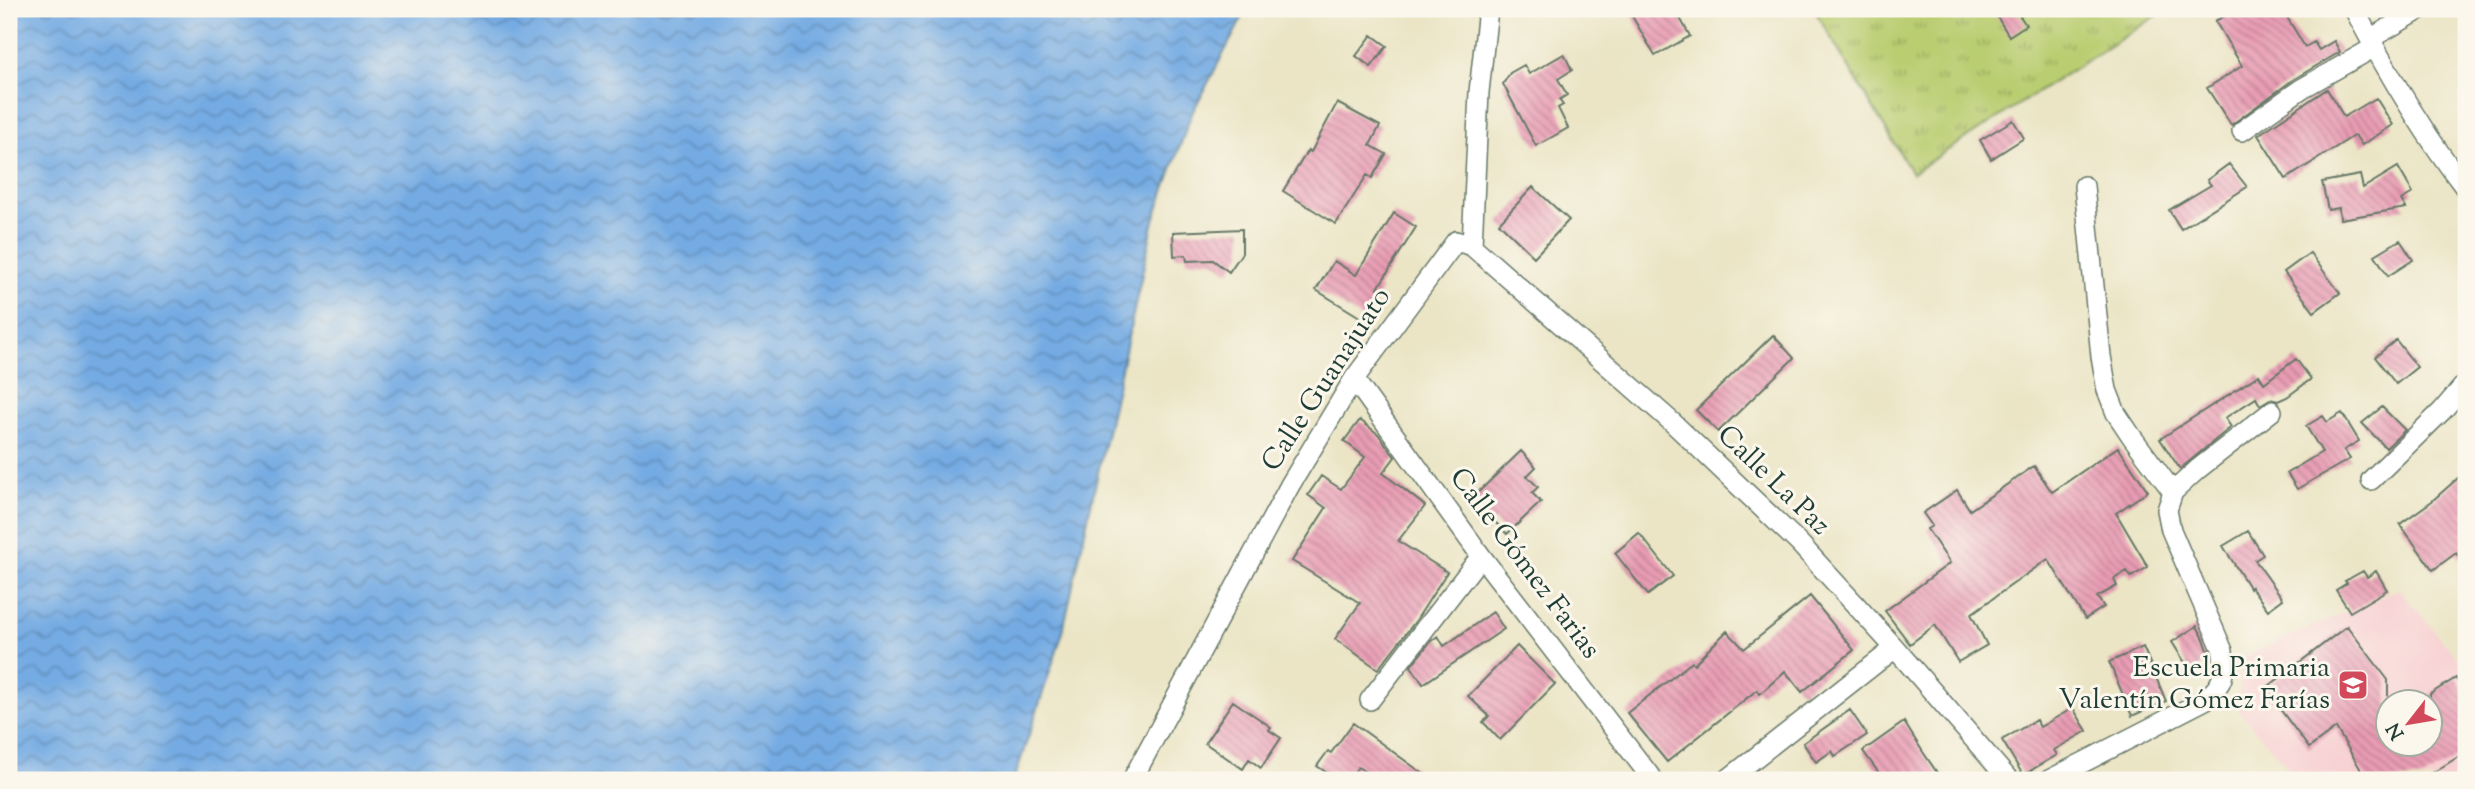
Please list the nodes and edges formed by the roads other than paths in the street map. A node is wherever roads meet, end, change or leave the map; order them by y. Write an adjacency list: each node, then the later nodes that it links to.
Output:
1 (1488, 9): 8 (street)
2 (2354, 9): 4 (street)
3 (2421, 9): 4 (street)
4 (2372, 43): 5 (street); 7 (street)
5 (2242, 131)
6 (2084, 186): 13 (street)
7 (2466, 189)
8 (1472, 246): 9 (street, Calle Guanajuato); 15 (street, Calle La Paz)
9 (1354, 379): 14 (street, Calle Gómez Farias); 17 (street, Calle Guanajuato)
10 (2466, 383): 12 (street)
11 (2272, 411): 13 (street)
12 (2371, 480)
13 (2173, 492): 21 (street)
14 (1481, 556): 16 (street); 18 (street, Calle Gómez Farias)
15 (1895, 648): 19 (street); 20 (street, Calle La Paz)
16 (1370, 700)
17 (1141, 776)
18 (1653, 780)
19 (1727, 780)
20 (2009, 780)
21 (2049, 780)

